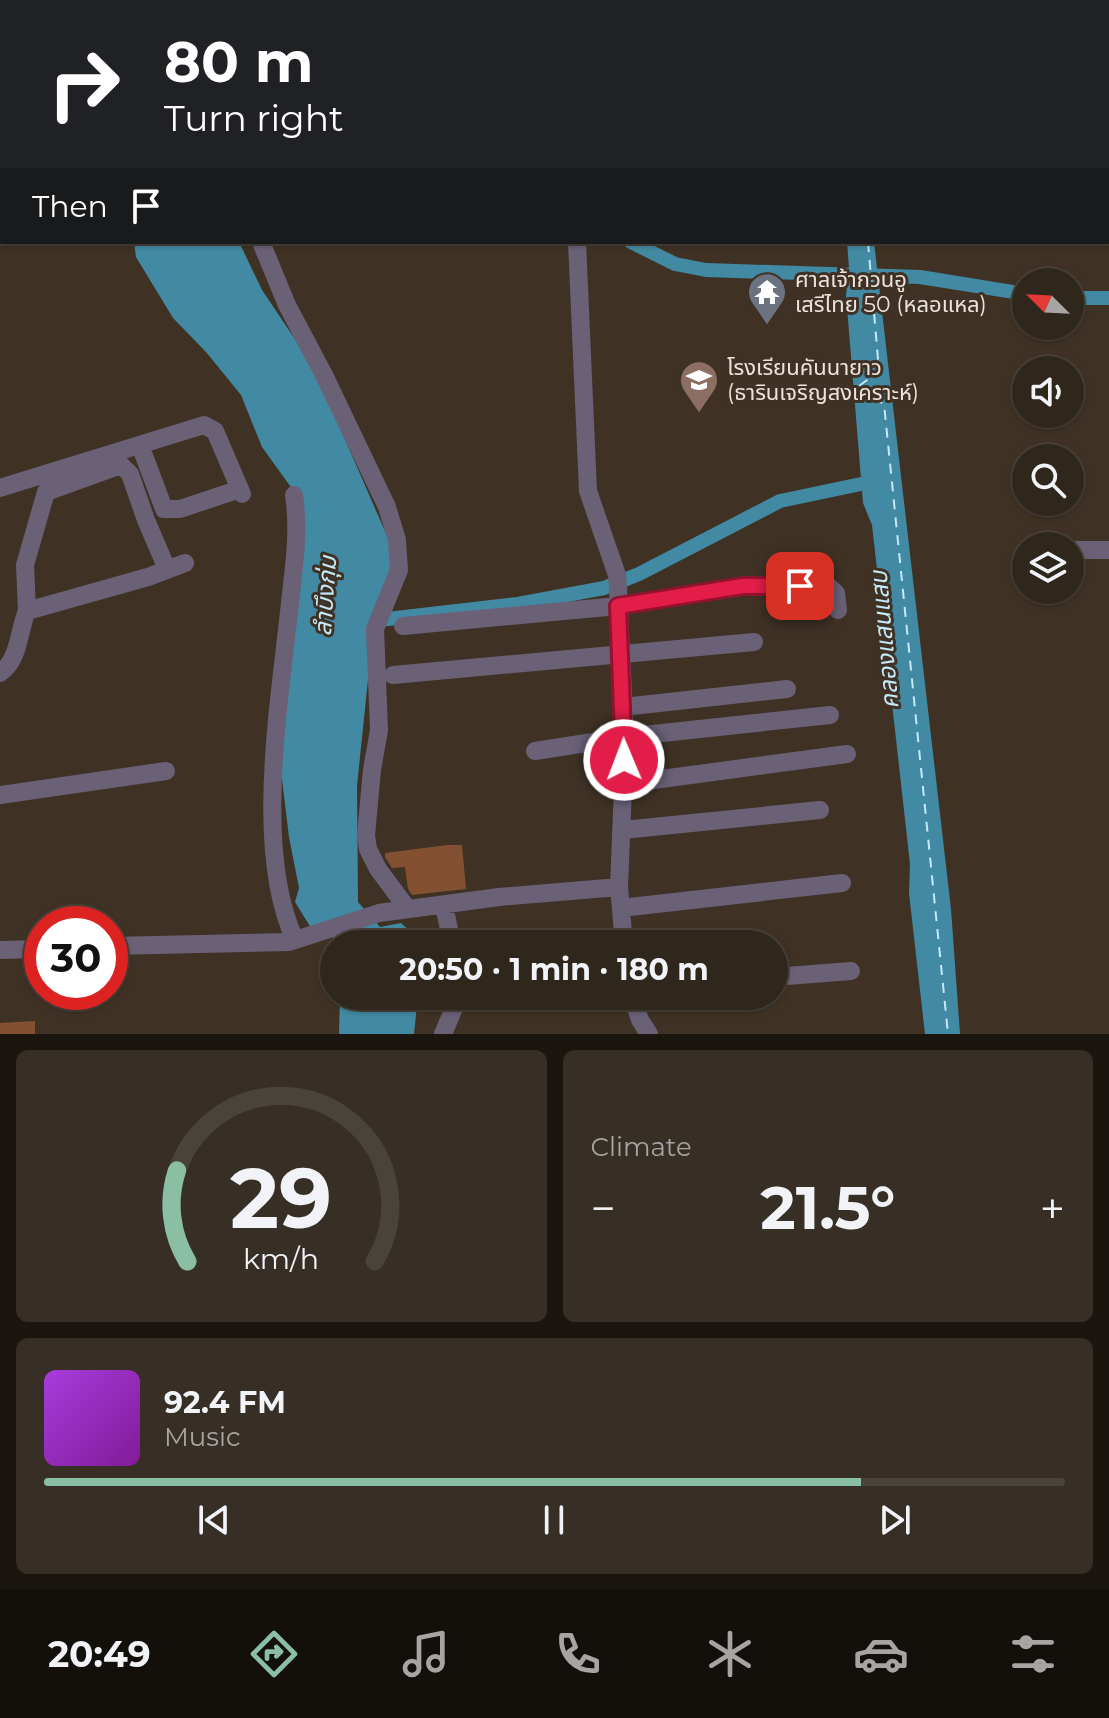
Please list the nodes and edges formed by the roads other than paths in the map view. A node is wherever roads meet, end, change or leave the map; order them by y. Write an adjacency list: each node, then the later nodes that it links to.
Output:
1 (262, 244): 32 (street)
2 (577, 244): 10 (street)
3 (140, 445): 3 (street); 4 (street)
4 (0, 488)
5 (294, 495): 36 (street)
6 (1084, 550): 7 (street)
7 (1109, 550)
8 (185, 563): 9 (street)
9 (167, 569): 12 (street); 12 (street)
10 (617, 589): 11 (street); 13 (street); 15 (street)
11 (838, 610)
12 (27, 611): 16 (street)
13 (403, 626)
14 (754, 642): 15 (street)
15 (620, 653): 17 (street); 19 (street)
16 (0, 673)
17 (393, 675)
18 (787, 689): 19 (street)
19 (623, 707): 21 (street)
20 (830, 715): 21 (street)
21 (625, 737): 22 (street); 25 (street)
22 (535, 751)
23 (847, 754): 25 (street)
24 (166, 771): 26 (street)
25 (624, 784): 28 (street)
26 (0, 795)
27 (820, 810): 28 (street)
28 (623, 830): 30 (street)
29 (842, 883): 33 (street)
30 (619, 887): 31 (street); 33 (street)
31 (444, 905): 32 (street); 34 (street)
32 (407, 908): 36 (street)
33 (621, 908): 35 (street)
34 (449, 930)
35 (623, 930)
36 (297, 939): 37 (street)
37 (128, 946)
38 (24, 949): 39 (street)
39 (0, 950)
40 (851, 971): 41 (street)
41 (788, 976)
42 (451, 1010): 44 (street)
43 (637, 1010): 45 (street)
44 (443, 1034)
45 (649, 1034)

